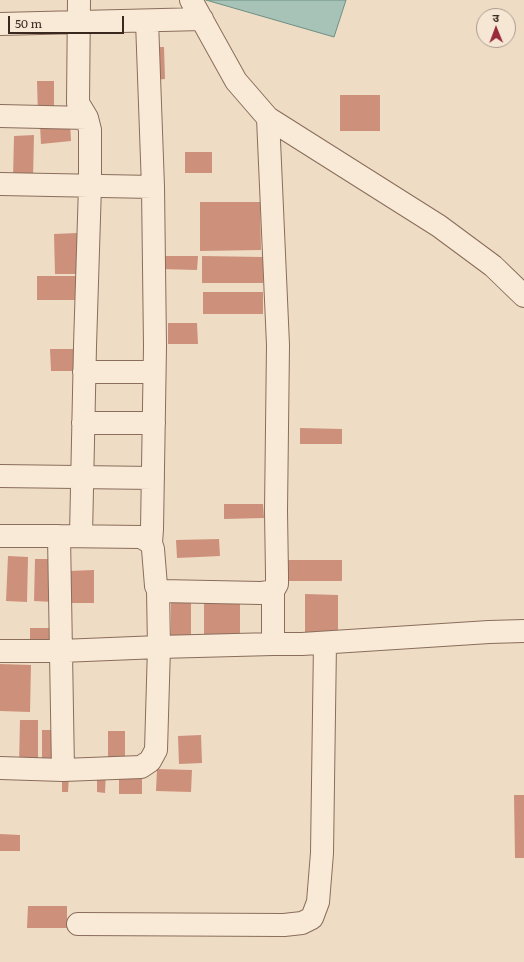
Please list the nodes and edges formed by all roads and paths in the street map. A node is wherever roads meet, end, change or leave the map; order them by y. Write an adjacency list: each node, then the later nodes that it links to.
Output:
1 (79, 0): 5 (street)
2 (192, 0): 3 (street)
3 (202, 19): 4 (street); 9 (street)
4 (147, 21): 5 (street); 12 (street)
5 (79, 22): 6 (street); 8 (street)
6 (0, 24)
7 (0, 116): 8 (street)
8 (87, 118): 11 (street)
9 (268, 118): 13 (street); 26 (street)
10 (0, 184): 11 (street)
11 (90, 186): 12 (street); 14 (street)
12 (153, 186): 15 (street)
13 (524, 296)
14 (84, 372): 15 (street); 16 (street)
15 (154, 372): 17 (street)
16 (83, 423): 17 (street); 19 (street)
17 (154, 423): 20 (street)
18 (0, 476): 19 (street)
19 (82, 477): 20 (street); 23 (street)
20 (153, 478): 24 (street)
21 (0, 536): 22 (street)
22 (59, 536): 23 (street); 32 (street)
23 (81, 536): 24 (street)
24 (151, 543): 25 (street)
25 (158, 590): 26 (street); 30 (street)
26 (273, 591): 29 (street)
27 (524, 631): 28 (street)
28 (325, 643): 29 (street); 35 (street)
29 (273, 644): 30 (street)
30 (159, 647): 32 (street); 34 (street)
31 (0, 650): 32 (street)
32 (62, 651): 34 (street)
33 (0, 768): 34 (street)
34 (63, 770)
35 (78, 924)

